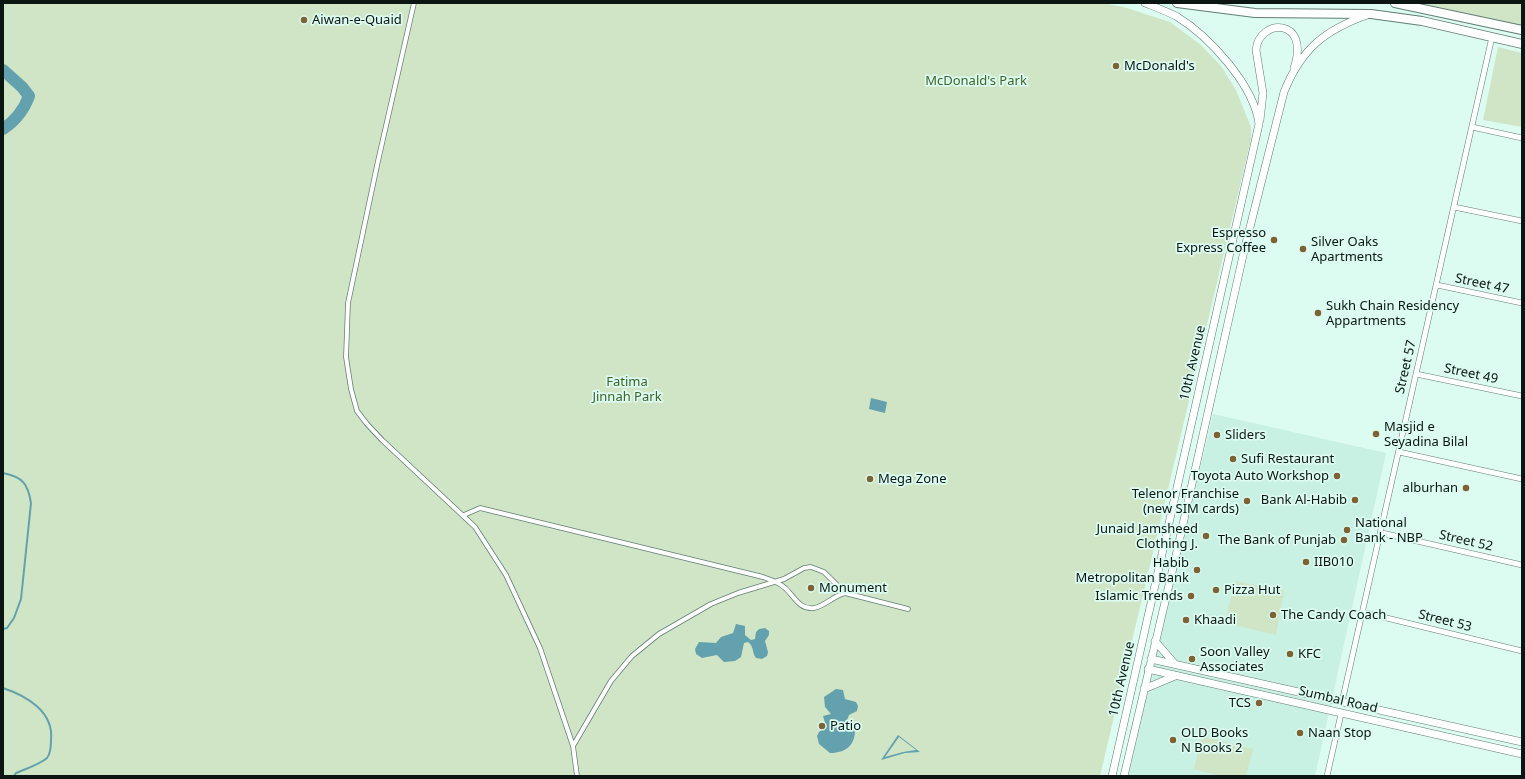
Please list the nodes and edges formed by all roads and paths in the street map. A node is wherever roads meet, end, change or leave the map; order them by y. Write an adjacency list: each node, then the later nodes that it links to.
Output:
1 (414, 3): 23 (street)
2 (1145, 3): 10 (main road, 10th Avenue)
3 (1177, 3): 5 (main road)
4 (1395, 3): 6 (main road)
5 (1371, 14): 7 (main road); 9 (main road, 10th Avenue)
6 (1522, 30)
7 (1492, 37): 8 (main road); 11 (street, Street 57)
8 (1522, 44)
9 (1291, 76): 10 (main road); 18 (main road, 10th Avenue)
10 (1259, 124): 17 (main road, 10th Avenue)
11 (1472, 127): 12 (street); 13 (street, Street 57)
12 (1522, 138)
13 (1454, 207): 14 (street); 15 (street, Street 57)
14 (1522, 222)
15 (1437, 286): 16 (street, Street 47); 19 (street, Street 57)
16 (1522, 303)
17 (1210, 344): 18 (main road); 43 (main road, 10th Avenue)
18 (1222, 347): 30 (main road, 10th Avenue)
19 (1416, 374): 20 (street, Street 49); 21 (street, Street 57)
20 (1522, 396)
21 (1399, 452): 22 (street); 24 (street, Street 57)
22 (1522, 479)
23 (464, 514): 26 (street); 40 (street)
24 (1382, 533): 25 (street, Street 52); 29 (street, Street 57)
25 (1522, 565)
26 (776, 581): 27 (street); 27 (street); 40 (street)
27 (845, 593): 28 (street)
28 (908, 609)
29 (1362, 612): 31 (street, Street 53); 37 (street, Street 57)
30 (1155, 641): 32 (main road, 10th Avenue); 33 (main road)
31 (1522, 651)
32 (1151, 659): 33 (main road, Sumbal Road); 34 (main road, 10th Avenue)
33 (1175, 664): 37 (main road, Sumbal Road)
34 (1148, 669): 35 (main road, Sumbal Road); 36 (main road, 10th Avenue)
35 (1175, 676): 36 (main road); 38 (main road, Sumbal Road)
36 (1144, 689): 44 (main road, 10th Avenue)
37 (1342, 702): 39 (main road, Sumbal Road)
38 (1341, 714): 41 (main road, Sumbal Road); 45 (street)
39 (1522, 742)
40 (573, 746): 42 (street)
41 (1522, 754)
42 (577, 776)
43 (1112, 776)
44 (1124, 776)
45 (1327, 776)

